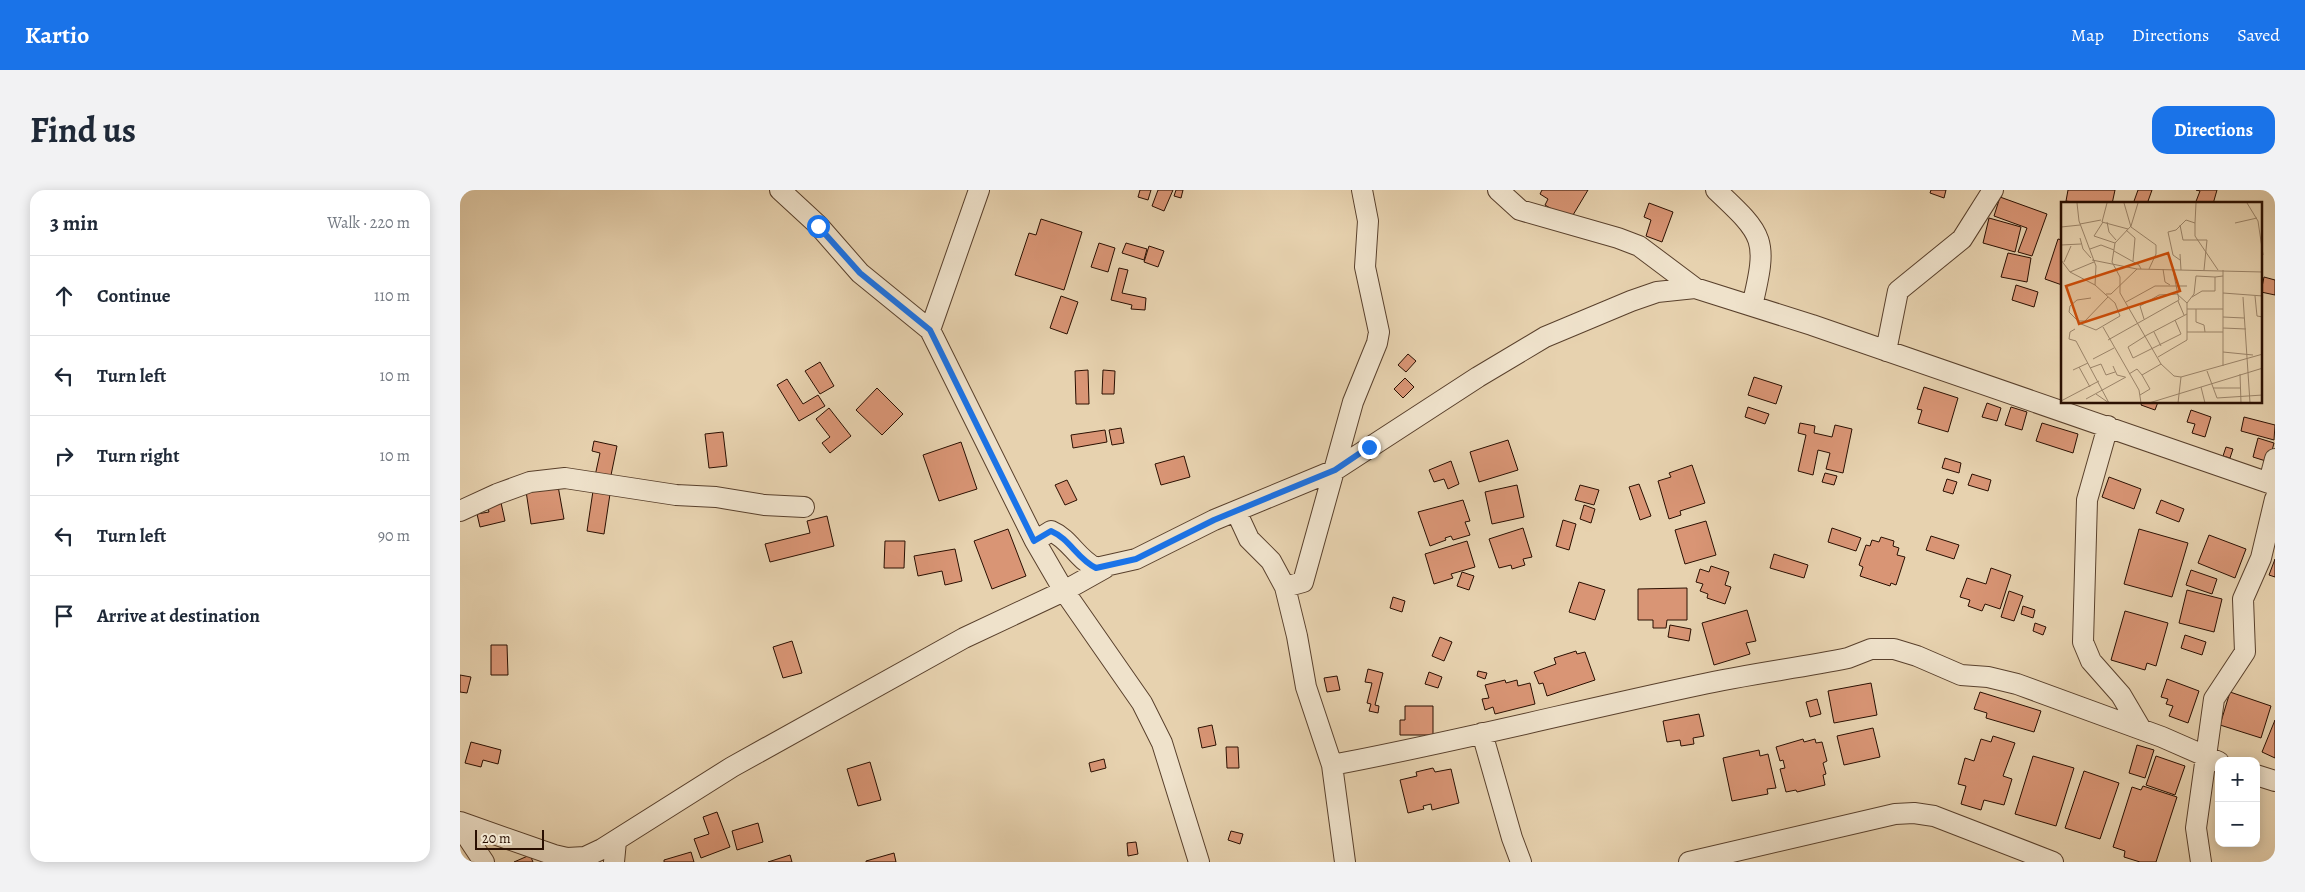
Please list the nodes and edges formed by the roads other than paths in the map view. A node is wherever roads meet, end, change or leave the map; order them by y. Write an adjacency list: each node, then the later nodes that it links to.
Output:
1 (780, 190): 9 (street)
2 (979, 190): 9 (street)
3 (1362, 190): 13 (street)
4 (1498, 190): 7 (street)
5 (1716, 190): 8 (street)
6 (1993, 190): 10 (street)
7 (1695, 288): 8 (street); 13 (street)
8 (1752, 306): 10 (street)
9 (930, 330): 18 (street)
10 (1886, 351): 11 (street)
11 (2108, 426): 14 (street); 22 (street)
12 (2275, 459): 14 (street)
13 (1335, 470): 17 (street); 20 (street)
14 (2273, 489): 24 (street)
15 (804, 508): 16 (street)
16 (460, 511)
17 (1236, 511): 19 (street); 20 (street)
18 (1034, 541): 19 (street); 21 (street)
19 (1105, 568): 21 (street)
20 (1285, 587): 25 (street)
21 (1064, 591): 30 (street); 33 (street)
22 (2141, 729): 23 (street); 24 (street)
23 (1482, 733): 25 (street); 35 (street)
24 (2212, 760): 38 (street)
25 (1332, 765): 34 (street)
26 (2260, 776): 27 (street)
27 (2275, 781)
28 (460, 822): 30 (street)
29 (460, 826): 31 (street)
30 (616, 841): 32 (street)
31 (484, 862)
32 (614, 862)
33 (1199, 862)
34 (1345, 862)
35 (1521, 862)
36 (1689, 862): 37 (street)
37 (2053, 862)
38 (2201, 862)

